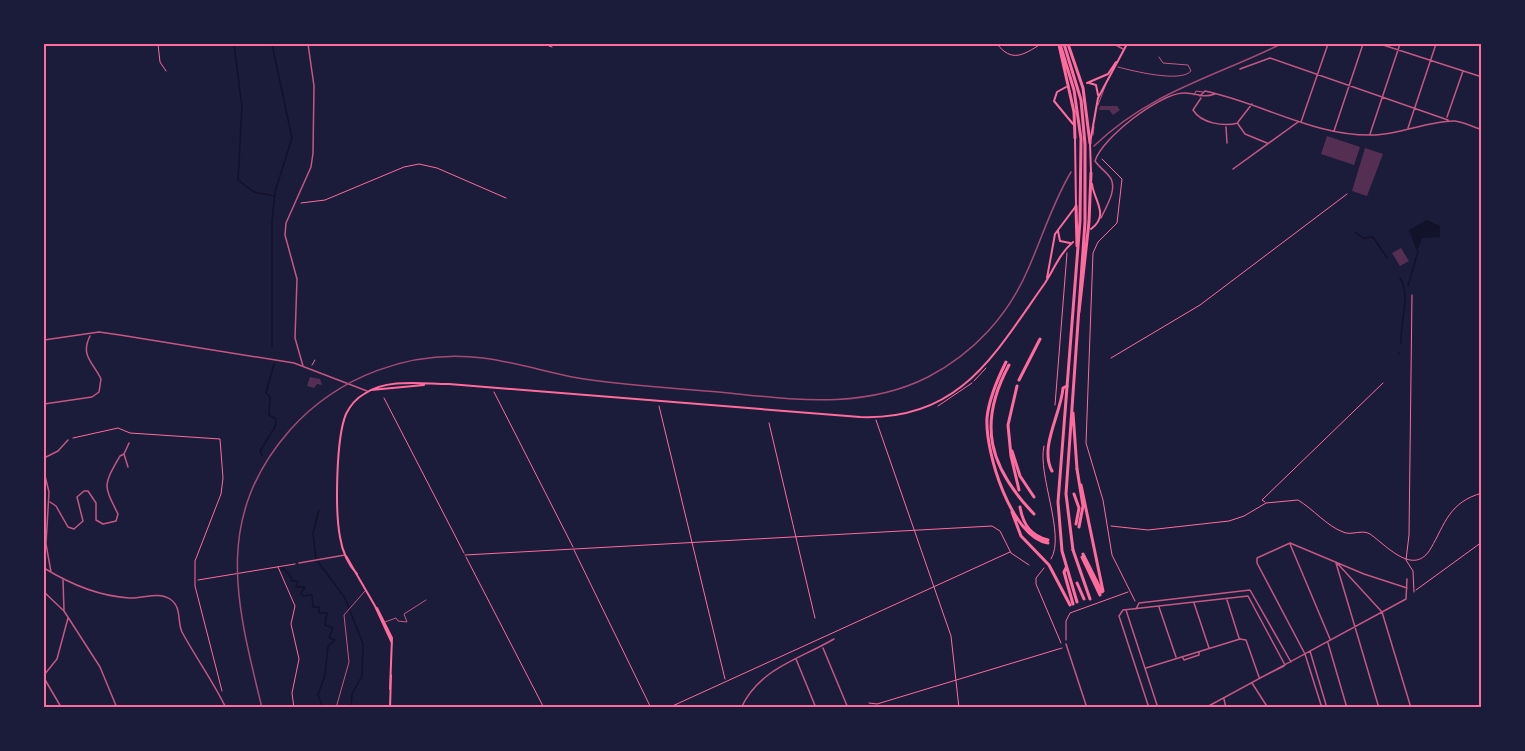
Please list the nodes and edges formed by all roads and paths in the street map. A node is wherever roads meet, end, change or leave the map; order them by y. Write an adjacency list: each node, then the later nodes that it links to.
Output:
1 (158, 44): 21 (path)
2 (308, 44): 70 (street)
3 (996, 44): 4 (path)
4 (1041, 44)
5 (1059, 44): 46 (highway); 60 (highway)
6 (1066, 44): 47 (highway); 63 (highway)
7 (1114, 44): 14 (street)
8 (1127, 44): 14 (main road)
9 (1328, 44): 23 (street)
10 (1363, 44): 27 (street)
11 (1380, 44): 15 (street)
12 (1400, 44): 15 (street)
13 (1436, 44): 18 (street)
14 (1124, 49): 17 (main road)
15 (1397, 49): 18 (street); 32 (street)
16 (1159, 57): 19 (lane)
17 (1120, 58): 19 (main road); 25 (main road)
18 (1430, 60): 22 (street); 36 (street)
19 (1116, 67): 26 (main road)
20 (1239, 69): 23 (street)
21 (166, 71)
22 (1463, 71): 24 (street); 37 (street)
23 (1317, 74): 27 (street); 38 (street)
24 (1482, 77)
25 (1100, 79): 26 (main road); 34 (main road)
26 (1106, 82): 34 (main road); 44 (lane)
27 (1350, 85): 32 (street); 43 (street)
28 (1066, 87): 46 (main road)
29 (1203, 92): 30 (street); 31 (lane); 33 (street)
30 (1216, 94): 33 (street); 35 (street)
31 (1194, 95): 33 (street); 57 (street)
32 (1382, 96): 36 (street); 45 (street)
33 (1201, 97): 40 (street)
34 (1098, 98): 44 (main road)
35 (1252, 104): 38 (street); 39 (street)
36 (1415, 108): 37 (street); 42 (street)
37 (1448, 120): 41 (street); 42 (street)
38 (1300, 122): 43 (street); 49 (street)
39 (1238, 123): 40 (street); 49 (street)
40 (1226, 126): 48 (street)
41 (1481, 129)
42 (1408, 130): 45 (street)
43 (1334, 132): 45 (street)
44 (1091, 135): 47 (main road)
45 (1370, 135)
46 (1076, 138): 56 (main road)
47 (1090, 143): 52 (main road)
48 (1227, 143)
49 (1267, 143): 51 (street)
50 (1098, 156): 105 (path)
51 (1233, 168)
52 (1090, 173): 57 (main road); 63 (highway)
53 (1347, 194): 67 (path)
54 (506, 198): 55 (path)
55 (301, 203)
56 (1076, 206): 58 (main road); 60 (highway)
57 (1100, 219): 59 (main road)
58 (1058, 228): 61 (main road); 61 (main road)
59 (1091, 229)
60 (1078, 248): 76 (highway)
61 (1046, 282): 83 (main road)
62 (1412, 295): 117 (path)
63 (1078, 314): 82 (highway)
64 (91, 335): 66 (street); 70 (street); 81 (street)
65 (1040, 339): 73 (highway)
66 (44, 340)
67 (1111, 358)
68 (315, 360): 71 (path)
69 (982, 366): 72 (path)
70 (303, 367): 71 (street)
71 (310, 369): 78 (street)
72 (976, 372)
73 (1019, 380)
74 (1383, 383): 102 (path)
75 (1017, 386): 85 (highway)
76 (1067, 386): 93 (highway); 94 (highway)
77 (491, 387): 78 (main road); 80 (main road); 111 (path)
78 (367, 392): 114 (main road)
79 (384, 398): 115 (path)
80 (658, 401): 83 (main road); 109 (path)
81 (44, 404)
82 (1072, 412): 91 (highway); 142 (highway)
83 (876, 418): 106 (path)
84 (769, 423): 107 (path)
85 (1009, 437): 95 (highway); 100 (highway)
86 (68, 440): 89 (street); 128 (path)
87 (129, 443): 88 (street)
88 (124, 454): 90 (street); 101 (street)
89 (44, 458)
90 (128, 466)
91 (1077, 469): 97 (highway); 116 (highway)
92 (44, 471): 99 (street)
93 (1052, 471)
94 (1001, 482): 103 (highway); 104 (highway)
95 (1019, 490)
96 (1482, 493): 117 (path)
97 (1074, 494)
98 (44, 496): 99 (street)
99 (48, 497): 101 (street)
100 (1034, 497)
101 (50, 502): 125 (street)
102 (1266, 503): 105 (path); 117 (path)
103 (1020, 507)
104 (1034, 514)
105 (1109, 526): 135 (path)
106 (915, 530): 107 (path); 112 (path); 130 (path)
107 (796, 537): 109 (path); 153 (path)
108 (1482, 542): 136 (path)
109 (692, 543): 111 (path); 172 (path)
110 (1290, 543): 120 (street); 158 (street); 164 (street)
111 (574, 549): 115 (path); 186 (path)
112 (1011, 552): 122 (path); 130 (path)
113 (1054, 553): 118 (path)
114 (346, 555): 119 (street); 132 (main road)
115 (465, 555): 185 (path)
116 (1083, 555)
117 (1406, 560): 136 (path)
118 (1048, 562)
119 (299, 563): 123 (path)
120 (1336, 563): 131 (street); 151 (street); 155 (street)
121 (1046, 565): 160 (path)
122 (1029, 566)
123 (278, 567): 128 (path); 183 (path)
124 (44, 568): 125 (street)
125 (51, 572): 127 (street)
126 (1407, 579): 131 (street)
127 (63, 580): 150 (street); 182 (street)
128 (196, 580): 175 (path)
129 (1077, 584): 141 (highway)
130 (933, 586): 172 (path); 173 (path)
131 (1407, 588): 139 (street)
132 (366, 590): 146 (main road); 184 (lane)
133 (1247, 590): 137 (street); 138 (street); 145 (street)
134 (44, 592): 150 (street)
135 (1129, 592): 145 (path); 160 (path)
136 (1414, 592): 139 (path)
137 (1254, 593): 138 (street); 167 (street)
138 (1248, 596): 140 (street); 168 (street)
139 (1407, 596): 151 (street)
140 (1227, 598): 144 (street); 157 (street)
141 (1084, 599)
142 (1090, 599)
143 (426, 600): 154 (lane)
144 (1193, 602): 147 (street); 162 (street)
145 (1139, 603): 148 (street)
146 (375, 606): 154 (main road); 159 (main road)
147 (1159, 606): 148 (street); 166 (street)
148 (1136, 609): 149 (street)
149 (1126, 610): 169 (street); 194 (street)
150 (64, 611): 152 (street)
151 (1382, 612): 155 (street); 203 (street)
152 (69, 617): 170 (street); 181 (street)
153 (815, 618)
154 (385, 622): 159 (main road)
155 (1355, 627): 158 (street); 202 (street)
156 (834, 639): 161 (street)
157 (1240, 639): 162 (street); 171 (street)
158 (1329, 641): 163 (street); 201 (street)
159 (392, 643): 180 (main road)
160 (1066, 644): 173 (path); 193 (street)
161 (822, 646): 165 (street); 191 (street)
162 (1209, 649): 166 (street)
163 (1310, 651): 164 (street); 200 (street)
164 (1305, 654): 167 (street); 199 (street)
165 (796, 659): 177 (street); 188 (street)
166 (1176, 659): 169 (street)
167 (1291, 662): 168 (street)
168 (1285, 665): 171 (street)
169 (1145, 669): 195 (street)
170 (44, 677): 179 (street)
171 (1260, 678): 174 (street)
172 (725, 680): 187 (path)
173 (957, 680): 178 (path); 192 (path)
174 (1252, 683): 176 (street); 198 (street)
175 (223, 694)
176 (1224, 698): 196 (street); 197 (street)
177 (814, 702): 189 (street); 190 (street)
178 (869, 703)
179 (61, 707)
180 (390, 707)
181 (117, 708)
182 (226, 708)
183 (294, 708)
184 (336, 708)
185 (544, 708)
186 (651, 708)
187 (668, 708)
188 (741, 708)
189 (810, 708)
190 (816, 708)
191 (848, 708)
192 (959, 708)
193 (1087, 708)
194 (1149, 708)
195 (1158, 708)
196 (1205, 708)
197 (1226, 708)
198 (1268, 708)
199 (1322, 708)
200 (1327, 708)
201 (1347, 708)
202 (1379, 708)
203 (1411, 708)

